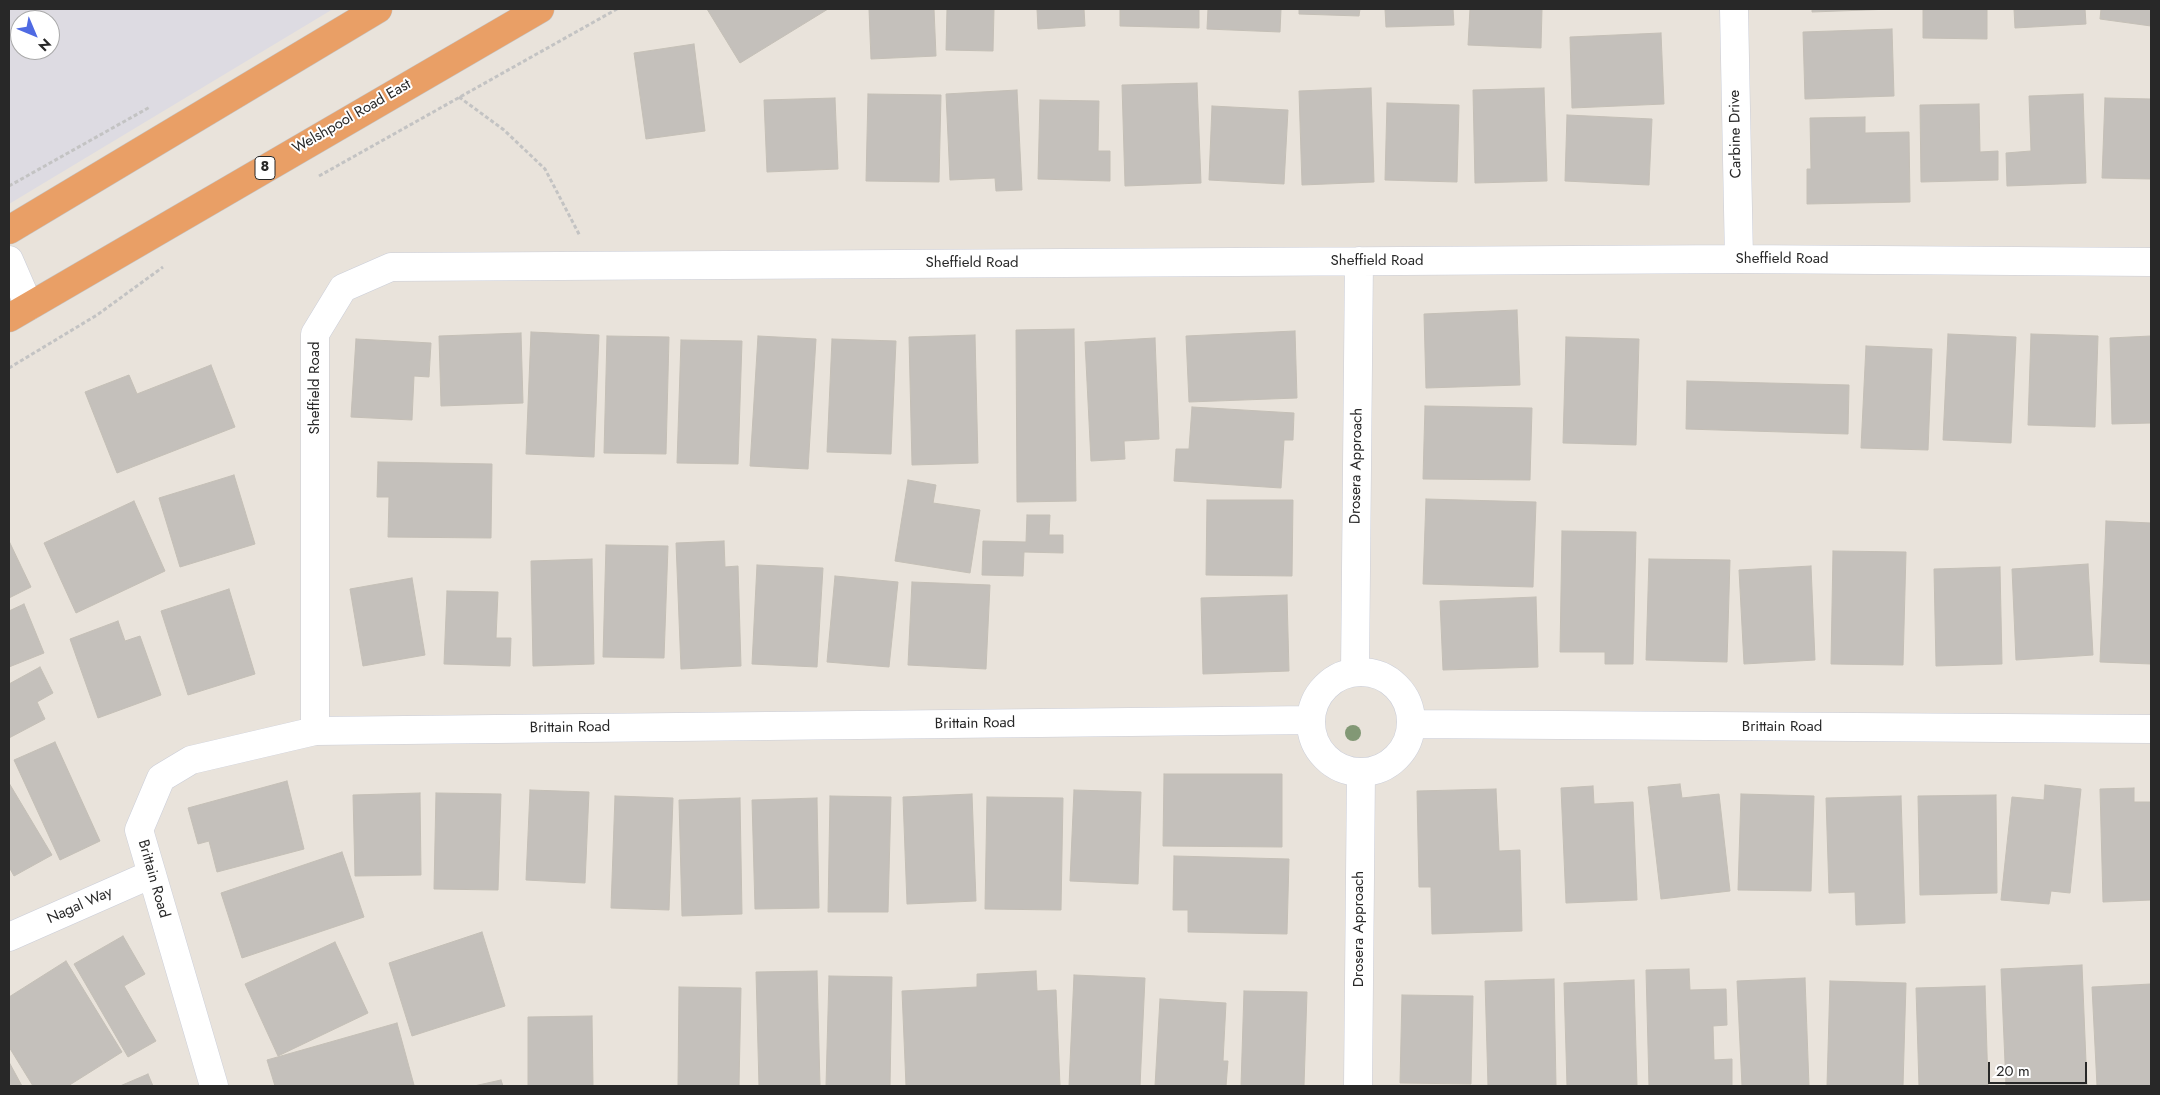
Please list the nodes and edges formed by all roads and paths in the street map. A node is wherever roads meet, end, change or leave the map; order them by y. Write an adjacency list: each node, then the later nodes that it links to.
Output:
1 (378, 9): 7 (highway)
2 (540, 9): 14 (highway, Welshpool Road East / 8)
3 (617, 9): 5 (path)
4 (1734, 9): 8 (street, Carbine Drive)
5 (459, 98): 6 (path); 13 (path)
6 (315, 178)
7 (9, 230)
8 (1739, 259): 10 (street, Sheffield Road); 11 (street, Sheffield Road)
9 (9, 260): 14 (street)
10 (1360, 261): 13 (street, Sheffield Road); 16 (street, Drosera Approach)
11 (2151, 262)
12 (164, 266): 15 (path)
13 (604, 266): 20 (street, Sheffield Road)
14 (19, 312)
15 (9, 368)
16 (1355, 672): 17 (street); 18 (street)
17 (1311, 720): 20 (street, Brittain Road); 21 (street)
18 (1412, 724): 19 (street, Brittain Road); 21 (street)
19 (2151, 730)
20 (315, 731): 22 (street, Brittain Road)
21 (1361, 772): 25 (street, Drosera Approach)
22 (152, 874): 23 (street, Nagal Way); 24 (street, Brittain Road)
23 (9, 937)
24 (214, 1086)
25 (1358, 1086)

